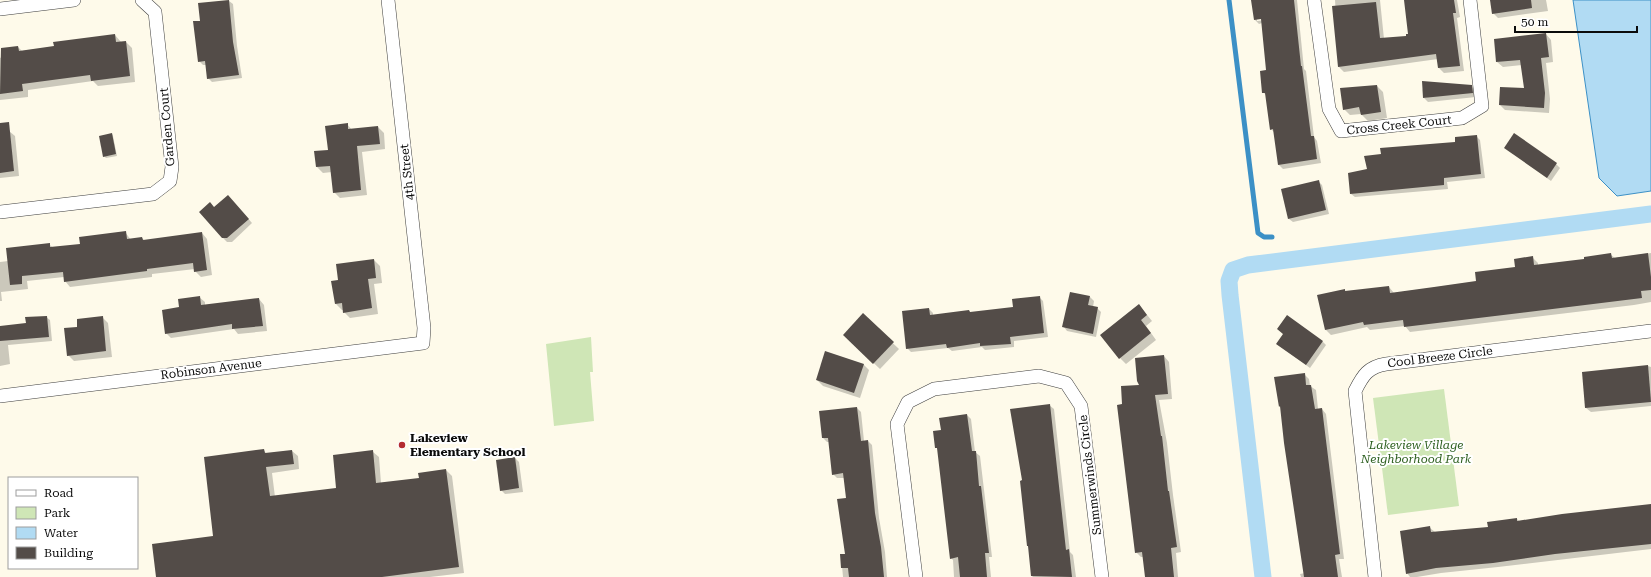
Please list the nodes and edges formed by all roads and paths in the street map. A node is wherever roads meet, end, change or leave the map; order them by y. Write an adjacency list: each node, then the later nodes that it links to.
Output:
1 (74, 0): 6 (street)
2 (142, 0): 7 (street, Garden Court)
3 (388, 0): 9 (street, 4th Street)
4 (1314, 0): 5 (street, Cross Creek Court)
5 (1470, 0)
6 (0, 9)
7 (0, 212)
8 (1651, 331): 13 (street, Cool Breeze Circle)
9 (423, 343): 10 (street, Robinson Avenue)
10 (0, 396)
11 (916, 577): 12 (street, Summerwinds Circle)
12 (1102, 577)
13 (1375, 577)

